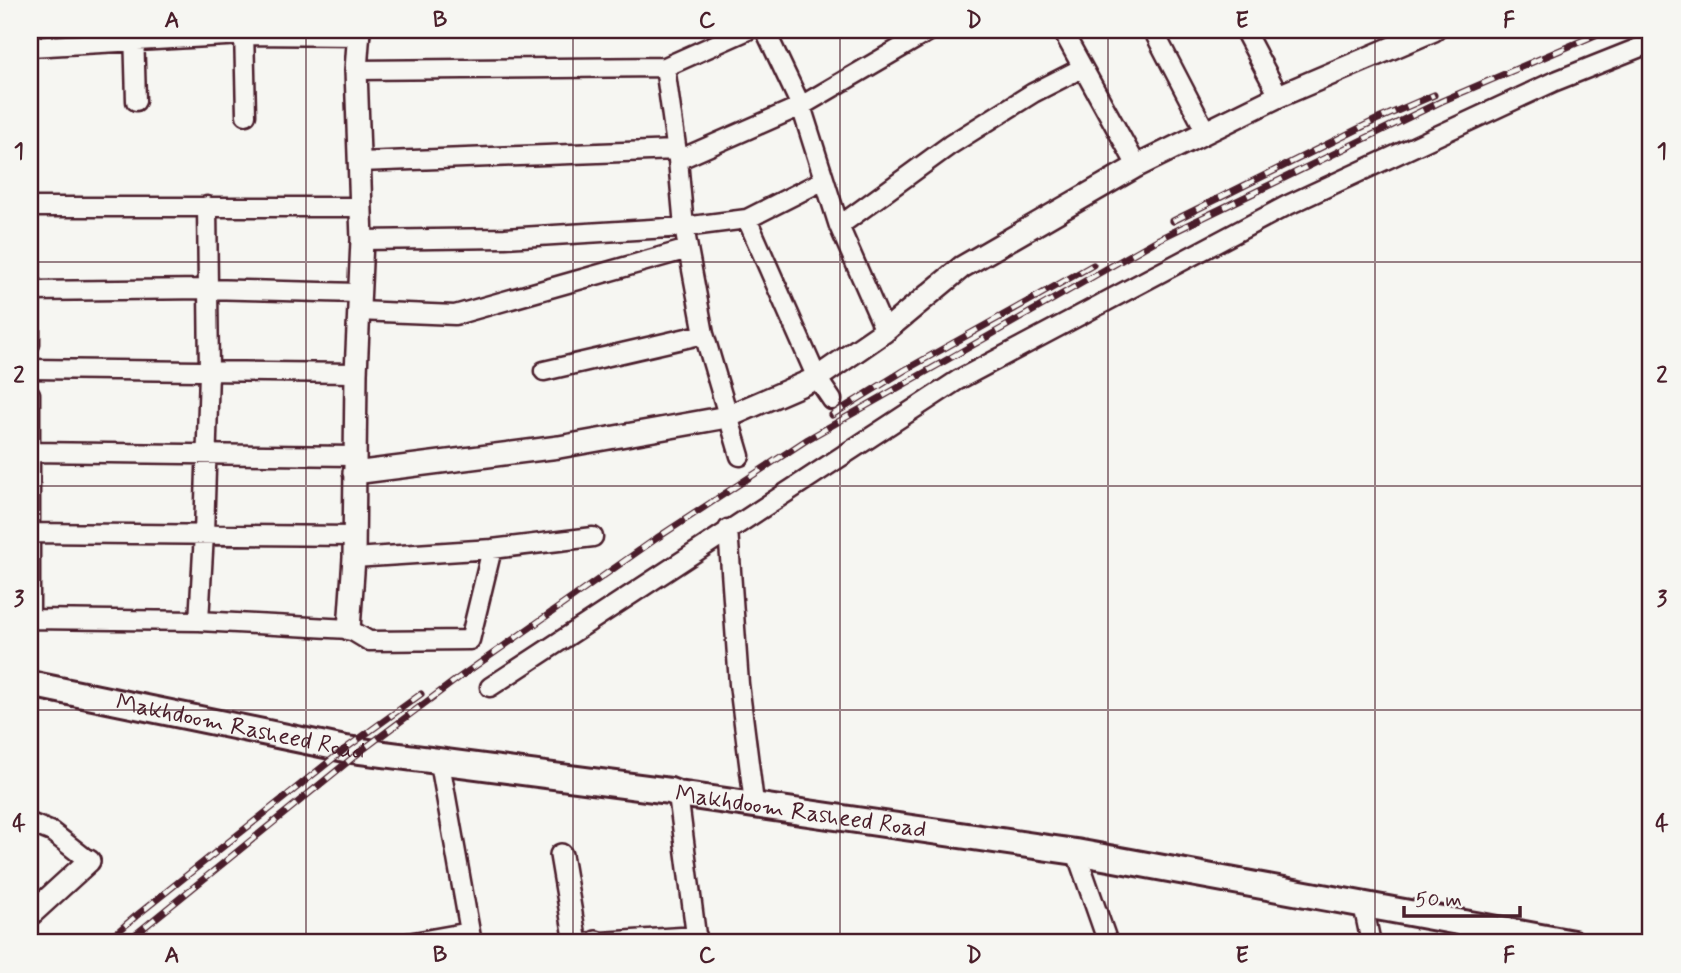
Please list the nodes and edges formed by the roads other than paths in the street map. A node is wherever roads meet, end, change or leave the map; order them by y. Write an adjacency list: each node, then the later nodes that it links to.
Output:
1 (748, 30): 13 (street)
2 (765, 30): 18 (street)
3 (931, 30): 18 (street)
4 (1062, 30): 14 (street)
5 (1153, 30): 20 (street)
6 (1244, 30): 16 (street)
7 (1434, 30): 16 (street)
8 (244, 33): 9 (street); 10 (street); 19 (street)
9 (360, 33): 15 (street)
10 (134, 36): 12 (street); 17 (street)
11 (1651, 43): 52 (street)
12 (30, 47)
13 (664, 68): 15 (street); 21 (street)
14 (1082, 68): 23 (street); 29 (street)
15 (356, 70): 22 (street)
16 (1279, 96): 20 (street)
17 (136, 101)
18 (800, 106): 21 (street); 24 (street)
19 (246, 115)
20 (1206, 132): 23 (street)
21 (677, 155): 22 (street); 30 (street)
22 (360, 162): 27 (street)
23 (1136, 166): 37 (street)
24 (824, 180): 28 (street); 29 (street)
25 (207, 206): 26 (street); 27 (street); 34 (street)
26 (30, 207)
27 (361, 207): 31 (street)
28 (747, 219): 30 (street); 44 (street)
29 (839, 226): 37 (street)
30 (684, 227): 31 (street); 32 (street)
31 (362, 240): 36 (street)
32 (688, 249): 36 (street); 38 (street)
33 (30, 262): 35 (street)
34 (206, 289): 35 (street); 36 (street); 42 (street)
35 (31, 291): 39 (street)
36 (358, 302): 43 (street)
37 (885, 331): 44 (street)
38 (704, 334): 41 (street); 47 (street)
39 (30, 344)
40 (30, 369): 42 (street)
41 (544, 371)
42 (209, 372): 43 (street); 49 (street)
43 (356, 373): 51 (street)
44 (817, 378): 46 (street); 47 (street)
45 (30, 394): 48 (street)
46 (832, 400)
47 (727, 417): 50 (street); 51 (street)
48 (31, 452): 49 (street); 53 (street)
49 (205, 453): 51 (street); 54 (street)
50 (740, 456)
51 (354, 465): 55 (street)
52 (728, 529): 63 (street); 66 (street)
53 (30, 533): 54 (street); 59 (street)
54 (204, 534): 55 (street); 60 (street)
55 (355, 536): 58 (street)
56 (593, 537): 57 (street)
57 (492, 550): 58 (street); 61 (street)
58 (354, 558): 61 (street)
59 (30, 619): 60 (street)
60 (199, 621): 61 (street)
61 (349, 629)
62 (30, 684): 64 (main road, Makhdoom Rasheed Road)
63 (490, 687)
64 (440, 763): 65 (main road, Makhdoom Rasheed Road); 73 (street)
65 (678, 794): 66 (main road, Makhdoom Rasheed Road); 74 (street)
66 (754, 803): 68 (main road, Makhdoom Rasheed Road)
67 (30, 823): 70 (street)
68 (1076, 852): 71 (main road, Makhdoom Rasheed Road); 78 (street)
69 (561, 855): 77 (street)
70 (89, 861): 72 (street)
71 (1363, 905): 75 (main road, Makhdoom Rasheed Road); 79 (street)
72 (30, 915)
73 (471, 937): 76 (street)
74 (697, 940): 77 (street)
75 (1538, 940): 80 (main road, Makhdoom Rasheed Road)
76 (408, 943)
77 (587, 943)
78 (1108, 943)
79 (1371, 943)
80 (1573, 943)

